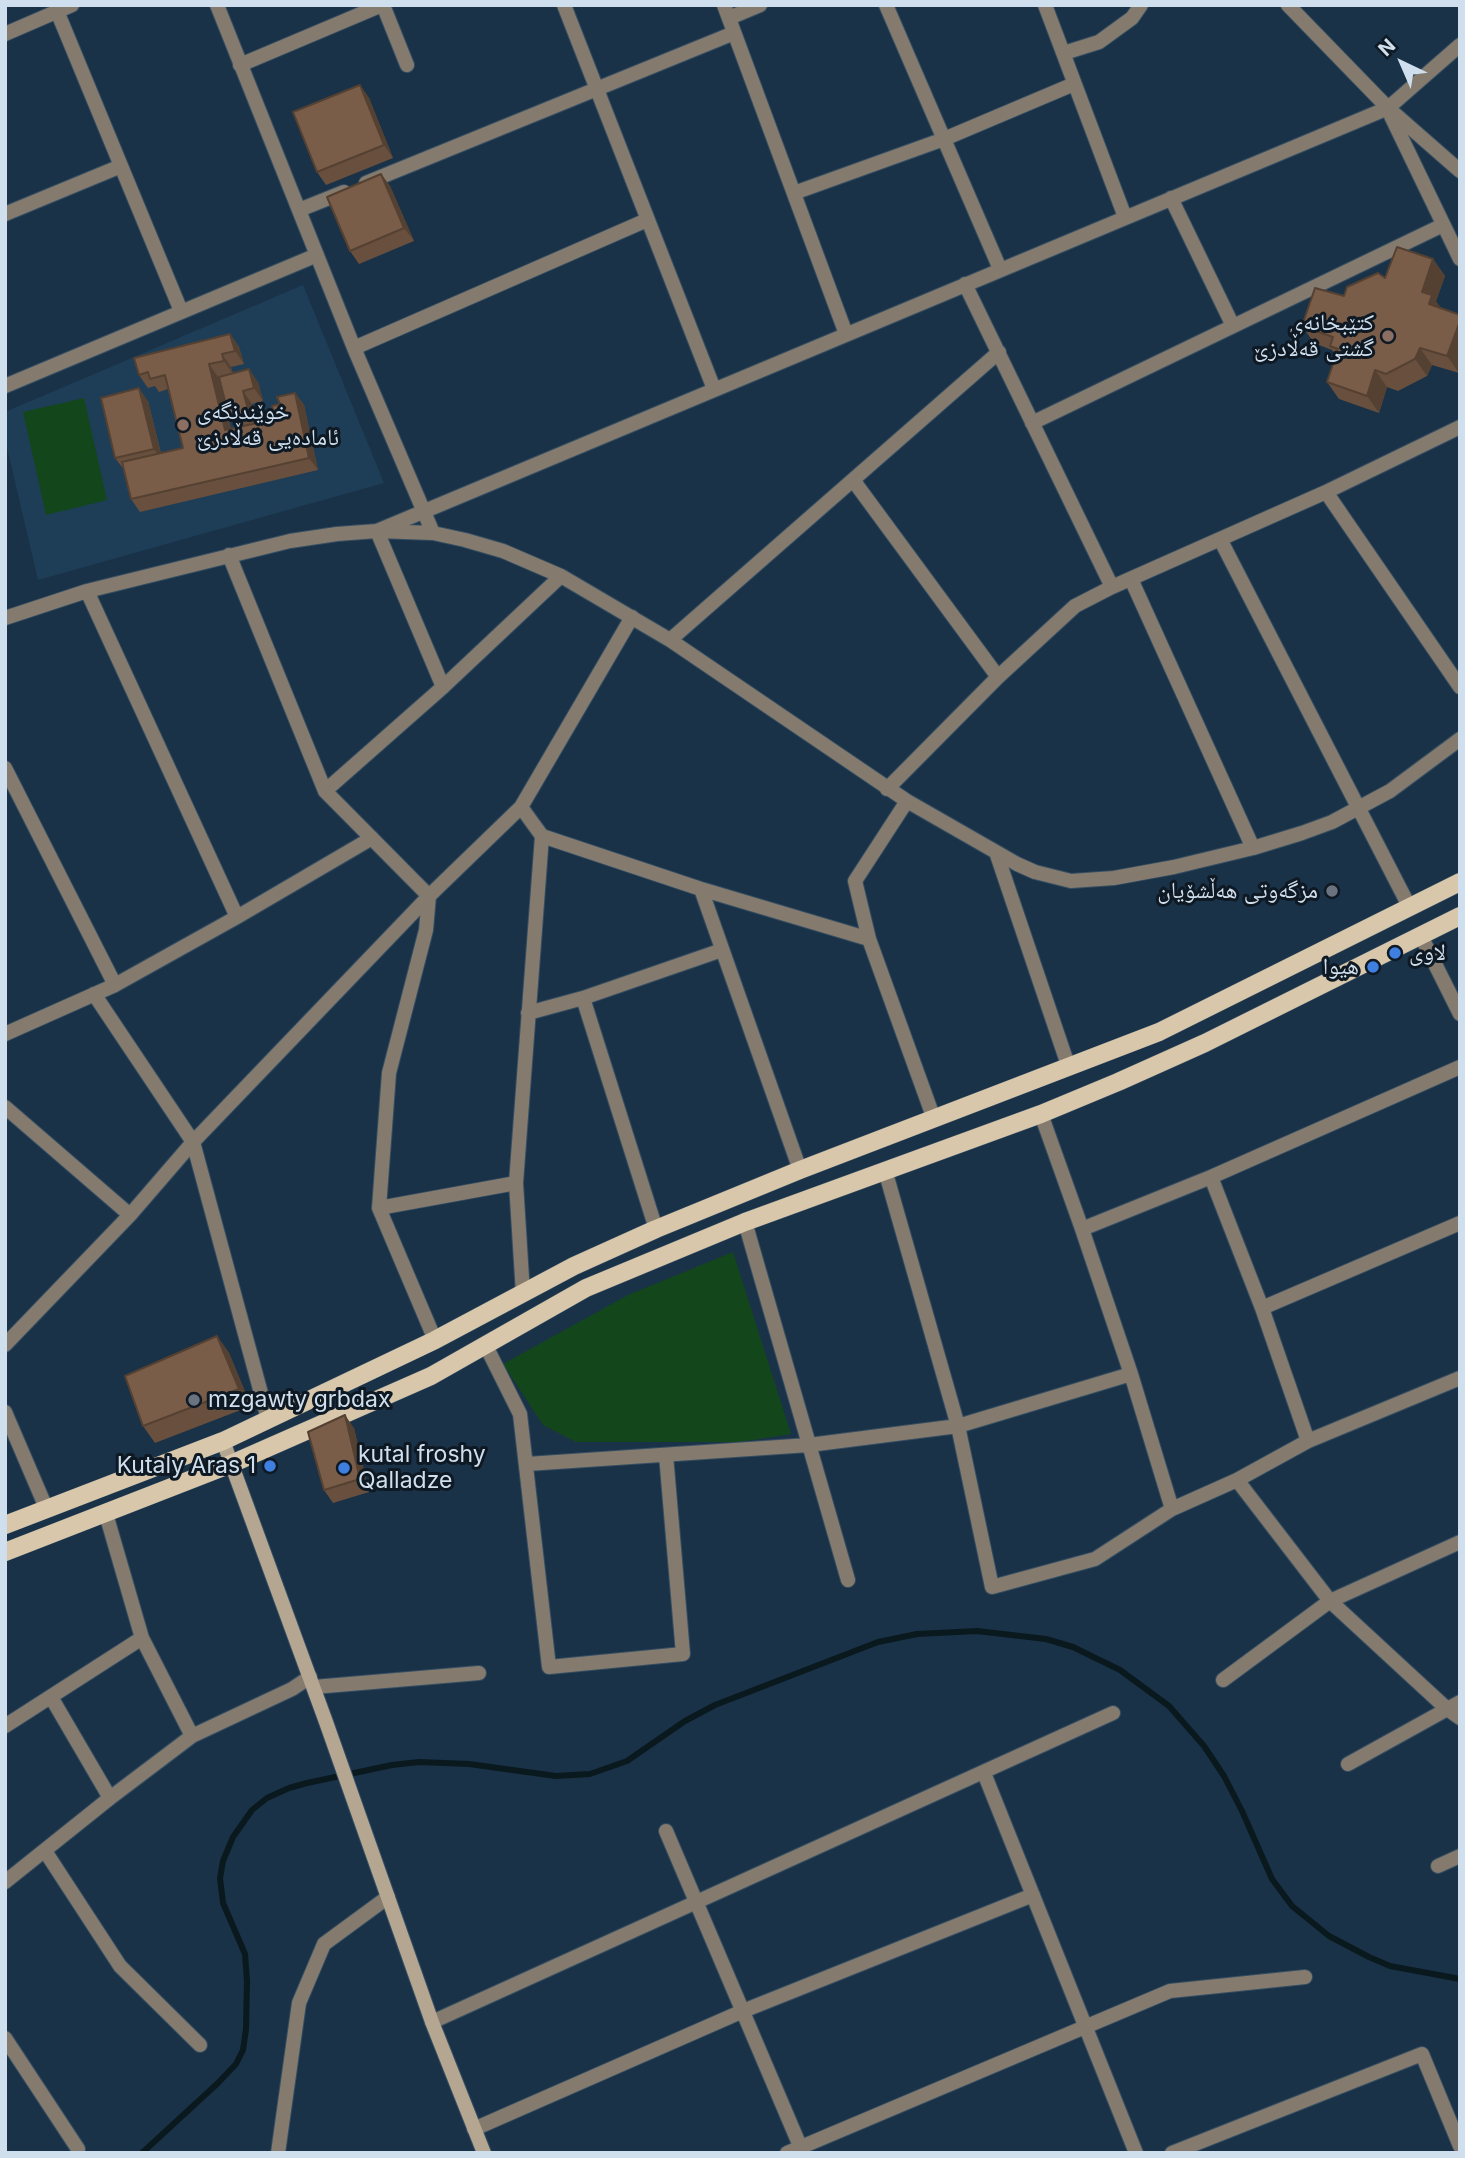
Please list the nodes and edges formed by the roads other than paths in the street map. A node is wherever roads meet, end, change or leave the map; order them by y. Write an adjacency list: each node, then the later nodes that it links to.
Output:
1 (72, 5): 10 (street)
2 (217, 5): 16 (street)
3 (383, 5): 16 (street); 17 (street)
4 (564, 5): 19 (street)
5 (760, 5): 11 (street)
6 (886, 5): 21 (street)
7 (1045, 5): 15 (street)
8 (1141, 5): 15 (street)
9 (1287, 5): 20 (street)
10 (57, 11): 13 (street); 22 (street)
11 (727, 12): 12 (street)
12 (734, 33): 19 (street); 24 (street)
13 (5, 34)
14 (1460, 45): 20 (street)
15 (1064, 53): 18 (street)
16 (240, 65): 26 (street)
17 (407, 65)
18 (1074, 83): 21 (street); 28 (street)
19 (597, 89): 26 (street); 29 (street)
20 (1388, 108): 23 (street); 25 (street); 30 (street)
21 (944, 139): 24 (street); 33 (street)
22 (121, 166): 27 (street); 35 (street)
23 (1460, 171)
24 (794, 192): 37 (street)
25 (1171, 198): 28 (street); 36 (street)
26 (299, 210): 31 (street)
27 (5, 214)
28 (1125, 217): 33 (street)
29 (647, 220): 38 (street); 41 (street)
30 (1443, 225): 32 (street); 36 (street)
31 (317, 255): 35 (street); 38 (street)
32 (1460, 260)
33 (1000, 269): 34 (street)
34 (965, 284): 37 (street); 39 (street)
35 (181, 311): 40 (street)
36 (1233, 326): 42 (street)
37 (846, 334): 41 (street)
38 (354, 348): 46 (street)
39 (999, 352): 42 (street); 44 (street)
40 (5, 386)
41 (714, 389): 46 (street)
42 (1032, 423): 53 (street)
43 (1460, 427): 45 (street)
44 (853, 480): 57 (street); 58 (street)
45 (1326, 492): 49 (street); 60 (street)
46 (423, 511): 47 (street); 48 (street)
47 (377, 531): 48 (street); 50 (street); 59 (street)
48 (433, 533): 51 (street)
49 (1220, 539): 52 (street); 67 (street)
50 (229, 555): 54 (street); 64 (street)
51 (561, 576): 55 (street); 59 (street)
52 (1131, 579): 53 (street); 70 (street)
53 (1112, 587): 58 (street)
54 (87, 591): 56 (street); 77 (street)
55 (632, 617): 57 (street); 66 (street)
56 (5, 618)
57 (670, 640): 63 (street)
58 (998, 677): 63 (street)
59 (443, 687): 64 (street)
60 (1460, 687)
61 (1460, 739): 67 (street)
62 (5, 768): 81 (street)
63 (887, 789): 65 (street)
64 (325, 791): 69 (street)
65 (907, 801): 71 (street); 79 (street)
66 (521, 807): 68 (street); 74 (street)
67 (1359, 809): 70 (street); 75 (street)
68 (542, 835): 73 (street); 84 (street)
69 (372, 838): 74 (street); 77 (street)
70 (1253, 848): 71 (street)
71 (996, 852): 88 (street)
72 (1460, 882): 75 (main road)
73 (701, 889): 79 (street); 80 (street)
74 (429, 896): 92 (street); 97 (street)
75 (1410, 908): 88 (main road)
76 (1460, 916): 78 (main road)
77 (237, 918): 81 (street)
78 (1421, 936): 85 (street); 90 (main road)
79 (869, 939): 91 (street)
80 (722, 950): 83 (street); 93 (street)
81 (115, 985): 82 (street)
82 (94, 994): 86 (street); 92 (street)
83 (583, 998): 84 (street); 101 (street)
84 (528, 1013): 96 (street)
85 (1460, 1014)
86 (5, 1034)
87 (1460, 1067): 95 (street)
88 (1069, 1068): 91 (main road)
89 (5, 1107): 98 (street)
90 (1041, 1114): 94 (main road); 102 (street)
91 (934, 1119): 93 (main road)
92 (192, 1142): 98 (street); 111 (street)
93 (800, 1170): 101 (main road)
94 (885, 1170): 99 (main road); 112 (street)
95 (1211, 1177): 102 (street); 104 (street)
96 (516, 1183): 97 (street); 103 (street)
97 (379, 1208): 105 (street)
98 (130, 1215): 106 (street)
99 (744, 1222): 107 (main road); 115 (street)
100 (1460, 1223): 104 (street)
101 (656, 1229): 103 (main road)
102 (1082, 1229): 108 (street)
103 (523, 1294): 105 (main road)
104 (1262, 1308): 114 (street)
105 (435, 1340): 111 (main road)
106 (5, 1345)
107 (486, 1346): 117 (main road); 118 (street)
108 (1131, 1374): 112 (street); 120 (street)
109 (1460, 1378): 114 (street)
110 (5, 1412): 121 (street)
111 (268, 1419): 113 (main road)
112 (958, 1426): 115 (street); 120 (street)
113 (223, 1441): 117 (street); 121 (main road)
114 (1308, 1441): 119 (street)
115 (809, 1446): 116 (street); 126 (street)
116 (666, 1455): 118 (street); 118 (street)
117 (231, 1464): 122 (main road); 131 (street)
118 (527, 1464)
119 (1237, 1480): 120 (street); 127 (street)
120 (1172, 1509)
121 (47, 1510): 123 (main road)
122 (106, 1514): 125 (main road); 128 (street)
123 (5, 1525)
124 (1460, 1542): 127 (street)
125 (5, 1552)
126 (848, 1580)
127 (1330, 1601): 130 (street); 134 (street)
128 (142, 1638): 132 (street); 138 (street)
129 (479, 1673): 131 (street)
130 (1223, 1680)
131 (312, 1682): 138 (street); 148 (street)
132 (51, 1697): 137 (street); 141 (street)
133 (1460, 1702): 134 (street)
134 (1446, 1708): 136 (street); 139 (street)
135 (1113, 1713): 140 (street)
136 (1460, 1718)
137 (5, 1726)
138 (192, 1736): 141 (street)
139 (1348, 1764)
140 (984, 1773): 147 (street); 149 (street)
141 (110, 1798): 143 (street)
142 (666, 1831): 149 (street)
143 (45, 1851): 146 (street); 155 (street)
144 (1460, 1856): 145 (street)
145 (1438, 1866)
146 (5, 1882)
147 (1033, 1895): 151 (street); 153 (street)
148 (388, 1897): 152 (street); 160 (street)
149 (697, 1902): 151 (street); 152 (street)
150 (1305, 1977): 153 (street)
151 (743, 2011): 156 (street); 159 (street)
152 (432, 2022): 156 (street)
153 (1087, 2026): 159 (street); 162 (street)
154 (5, 2038): 158 (street)
155 (200, 2045)
156 (474, 2129): 161 (street)
157 (1460, 2146): 163 (street)
158 (78, 2149)
159 (797, 2151)
160 (278, 2153)
161 (484, 2153)
162 (1136, 2153)
163 (1172, 2153)

